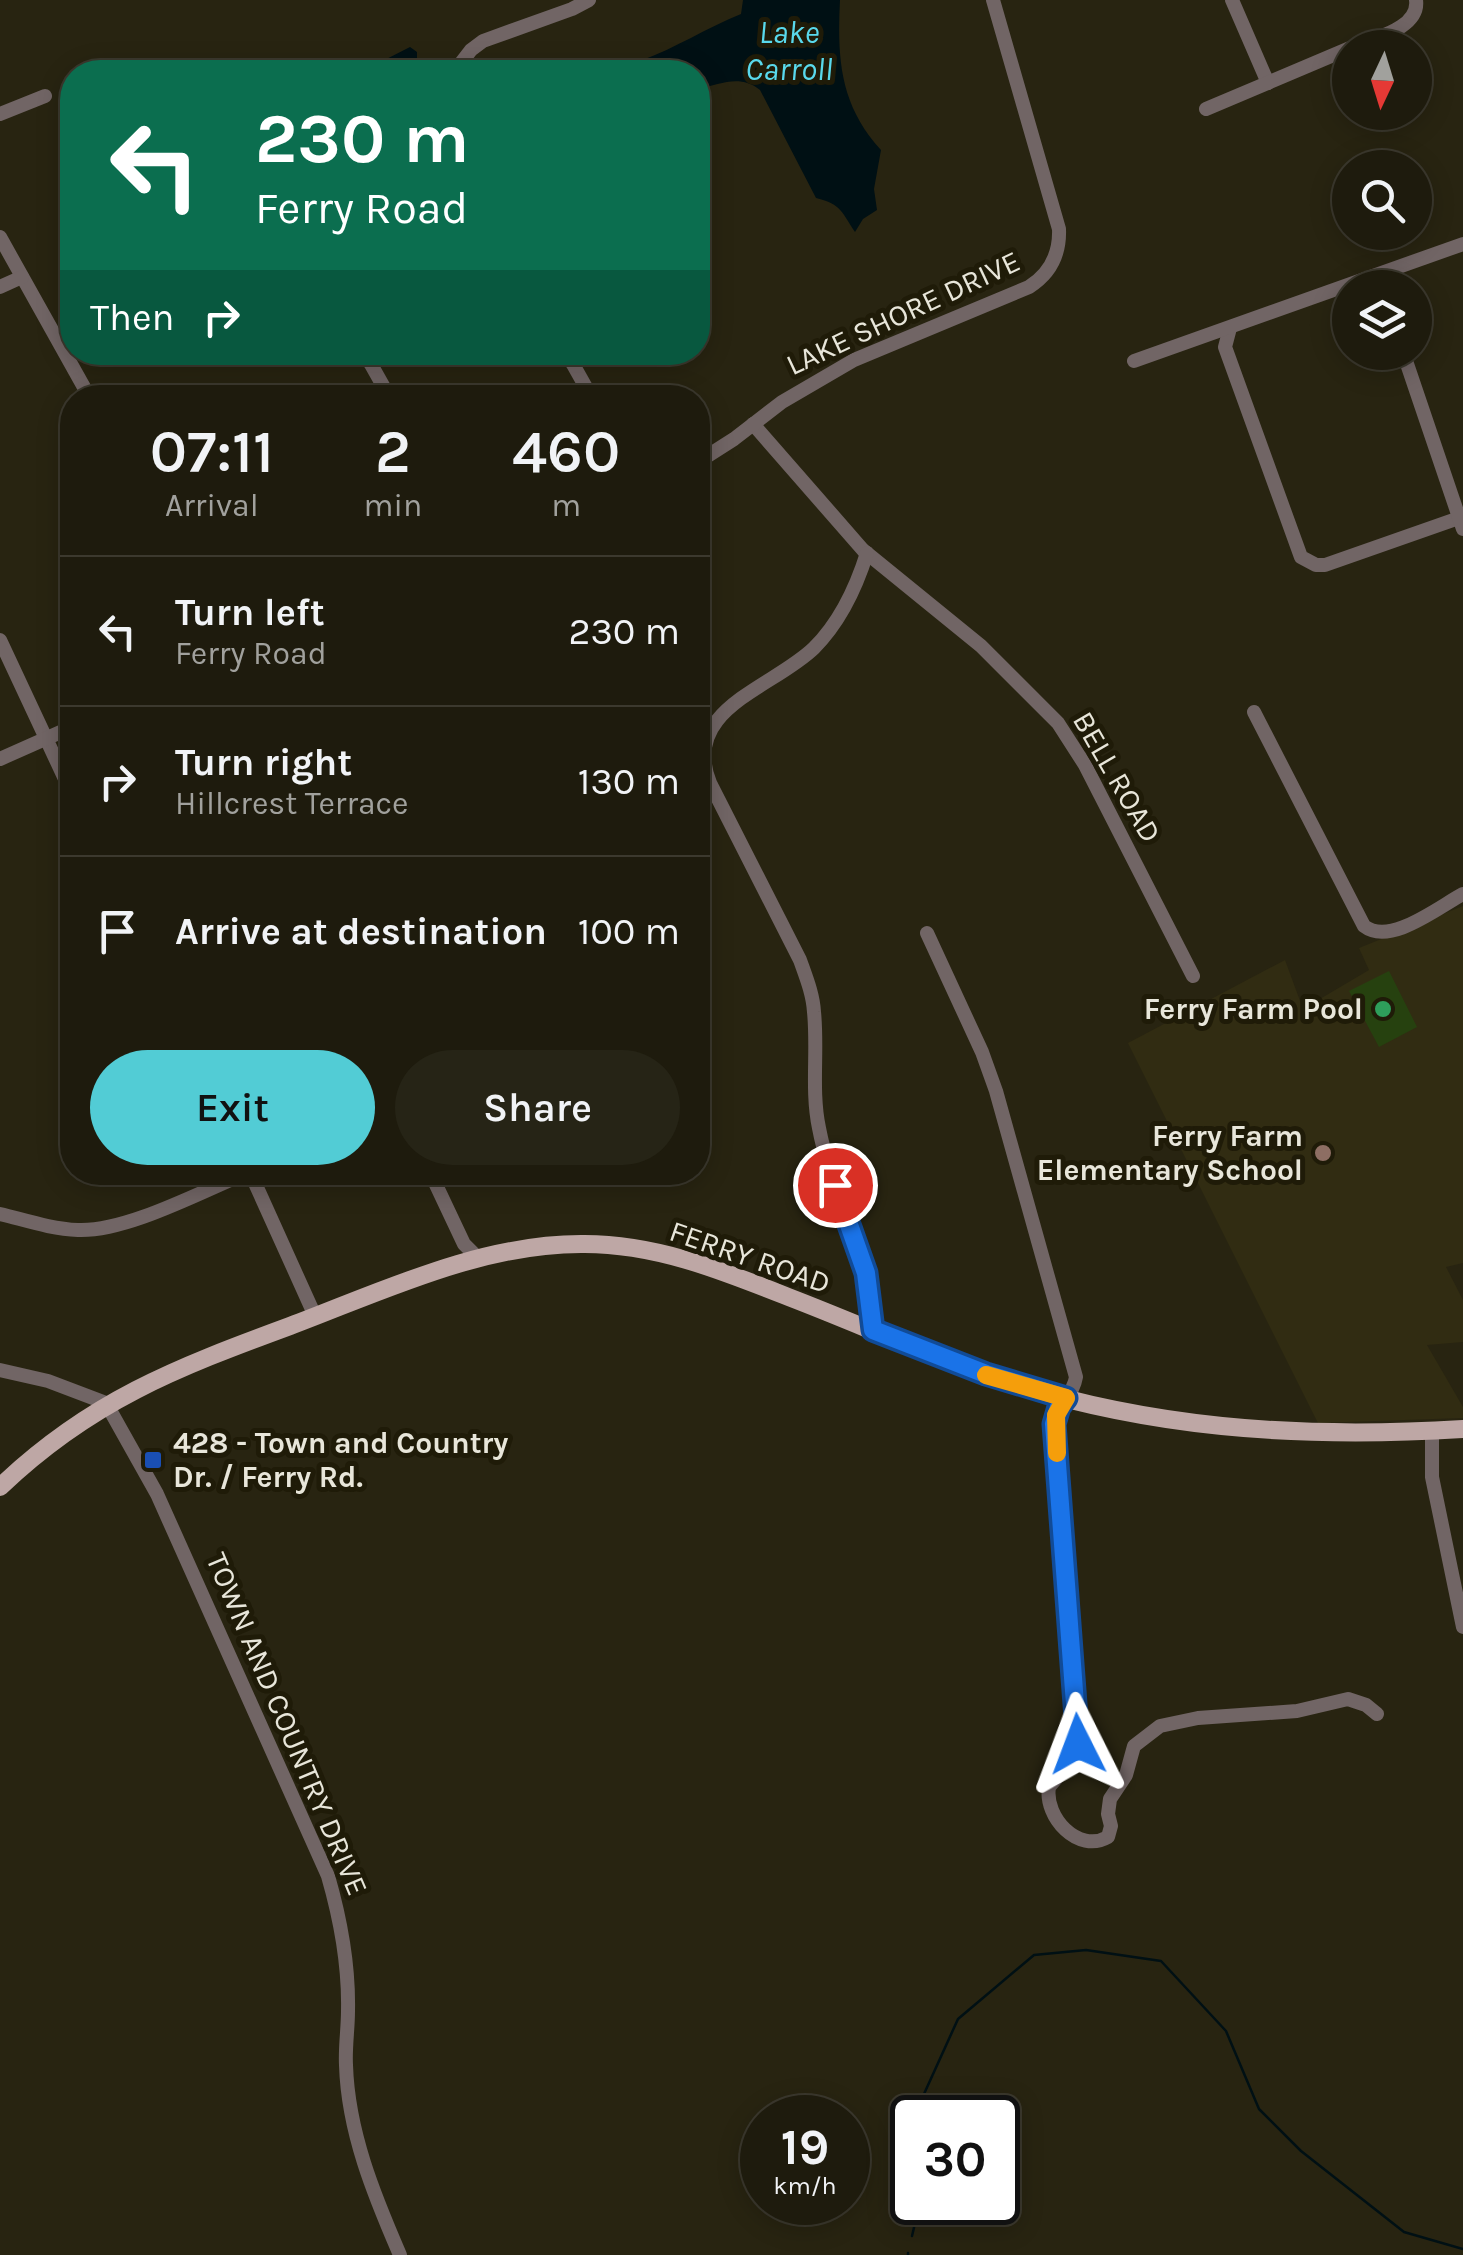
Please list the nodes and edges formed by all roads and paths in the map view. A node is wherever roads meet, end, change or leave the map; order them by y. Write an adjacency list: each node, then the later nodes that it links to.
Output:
1 (588, 0): 7 (street)
2 (993, 0): 22 (street, LAKE SHORE DRIVE)
3 (1232, 0): 8 (street)
4 (1416, 0): 5 (street)
5 (1391, 30)
6 (1332, 55): 8 (street)
7 (463, 60)
8 (1268, 82): 10 (street)
9 (45, 96): 11 (street)
10 (1206, 109)
11 (0, 114)
12 (0, 238): 15 (street)
13 (1463, 244): 14 (street)
14 (1403, 270)
15 (22, 277): 16 (street); 19 (street)
16 (0, 287)
17 (1332, 294): 18 (street)
18 (1230, 328): 20 (street); 24 (street)
19 (60, 345)
20 (1134, 360)
21 (1409, 370): 24 (street)
22 (753, 424): 23 (street, LAKE SHORE DRIVE); 25 (street, BELL ROAD)
23 (710, 454)
24 (1461, 524)
25 (867, 553): 28 (street); 36 (street, BELL ROAD)
26 (0, 640): 30 (street)
27 (1254, 712): 34 (street)
28 (710, 730)
29 (60, 732): 30 (street)
30 (46, 738): 31 (street); 32 (street)
31 (0, 759)
32 (60, 768)
33 (710, 784): 43 (street)
34 (1463, 894)
35 (927, 934): 45 (street)
36 (1194, 976)
37 (218, 1185): 40 (street)
38 (256, 1185): 42 (street)
39 (436, 1185): 41 (street)
40 (0, 1214)
41 (478, 1259): 42 (main road, FERRY ROAD); 43 (main road, FERRY ROAD)
42 (316, 1316): 46 (main road, FERRY ROAD)
43 (873, 1330): 45 (main road, FERRY ROAD)
44 (0, 1370): 46 (street)
45 (1066, 1398): 48 (main road, FERRY ROAD); 51 (street)
46 (106, 1403): 49 (main road, FERRY ROAD); 52 (street, TOWN AND COUNTRY DRIVE)
47 (1463, 1429): 48 (main road, FERRY ROAD)
48 (1432, 1431): 50 (street)
49 (0, 1487)
50 (1463, 1626)
51 (1377, 1714)
52 (400, 2255)

